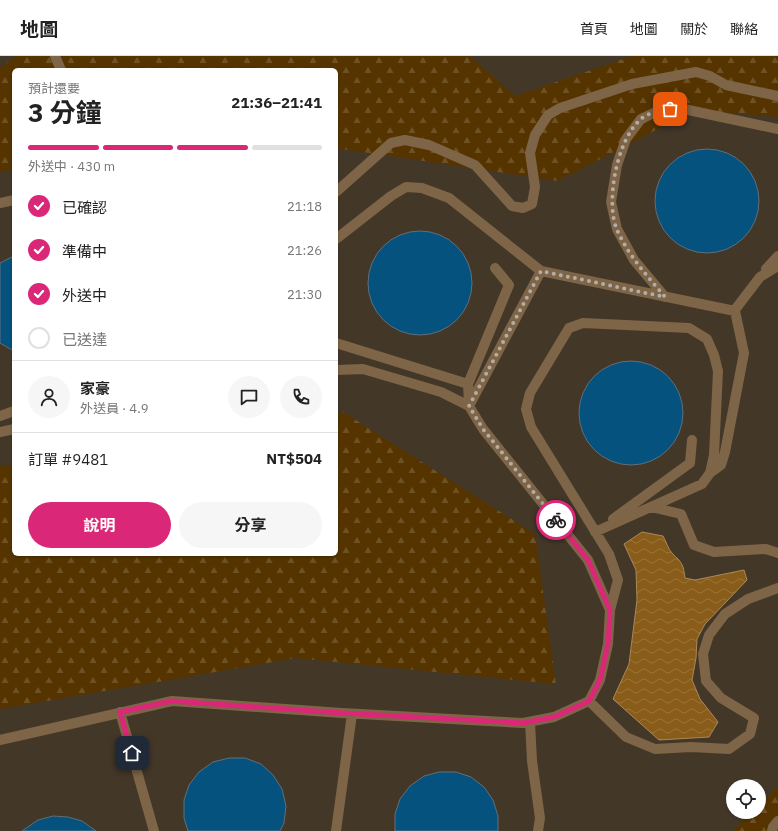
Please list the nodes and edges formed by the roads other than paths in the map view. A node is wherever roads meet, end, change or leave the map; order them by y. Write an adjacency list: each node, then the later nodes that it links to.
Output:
1 (54, 56): 2 (lane)
2 (60, 68)
3 (778, 96): 5 (lane)
4 (778, 128): 14 (lane)
5 (338, 190)
6 (12, 200): 7 (lane)
7 (0, 203)
8 (338, 238): 12 (lane)
9 (778, 256): 13 (lane)
10 (778, 266): 13 (lane)
11 (495, 268): 18 (lane)
12 (541, 271): 14 (lane); 19 (lane)
13 (760, 277): 15 (lane)
14 (665, 297): 15 (lane)
15 (734, 311): 26 (lane)
16 (338, 344): 18 (lane)
17 (338, 370): 19 (lane)
18 (468, 384): 19 (lane)
19 (469, 406): 30 (lane)
20 (12, 412): 21 (lane)
21 (0, 416)
22 (12, 429): 23 (lane)
23 (0, 432): 24 (lane)
24 (12, 434)
25 (692, 440): 27 (lane)
26 (710, 473): 27 (lane); 30 (lane)
27 (651, 507): 28 (lane)
28 (778, 553)
29 (778, 588): 31 (lane)
30 (610, 610): 31 (lane)
31 (589, 701): 34 (lane)
32 (120, 712): 33 (lane); 35 (lane); 37 (lane)
33 (352, 714): 34 (lane); 38 (lane)
34 (530, 722): 39 (lane)
35 (0, 740)
36 (778, 821): 40 (lane)
37 (154, 831)
38 (336, 831)
39 (538, 831)
40 (772, 831)

